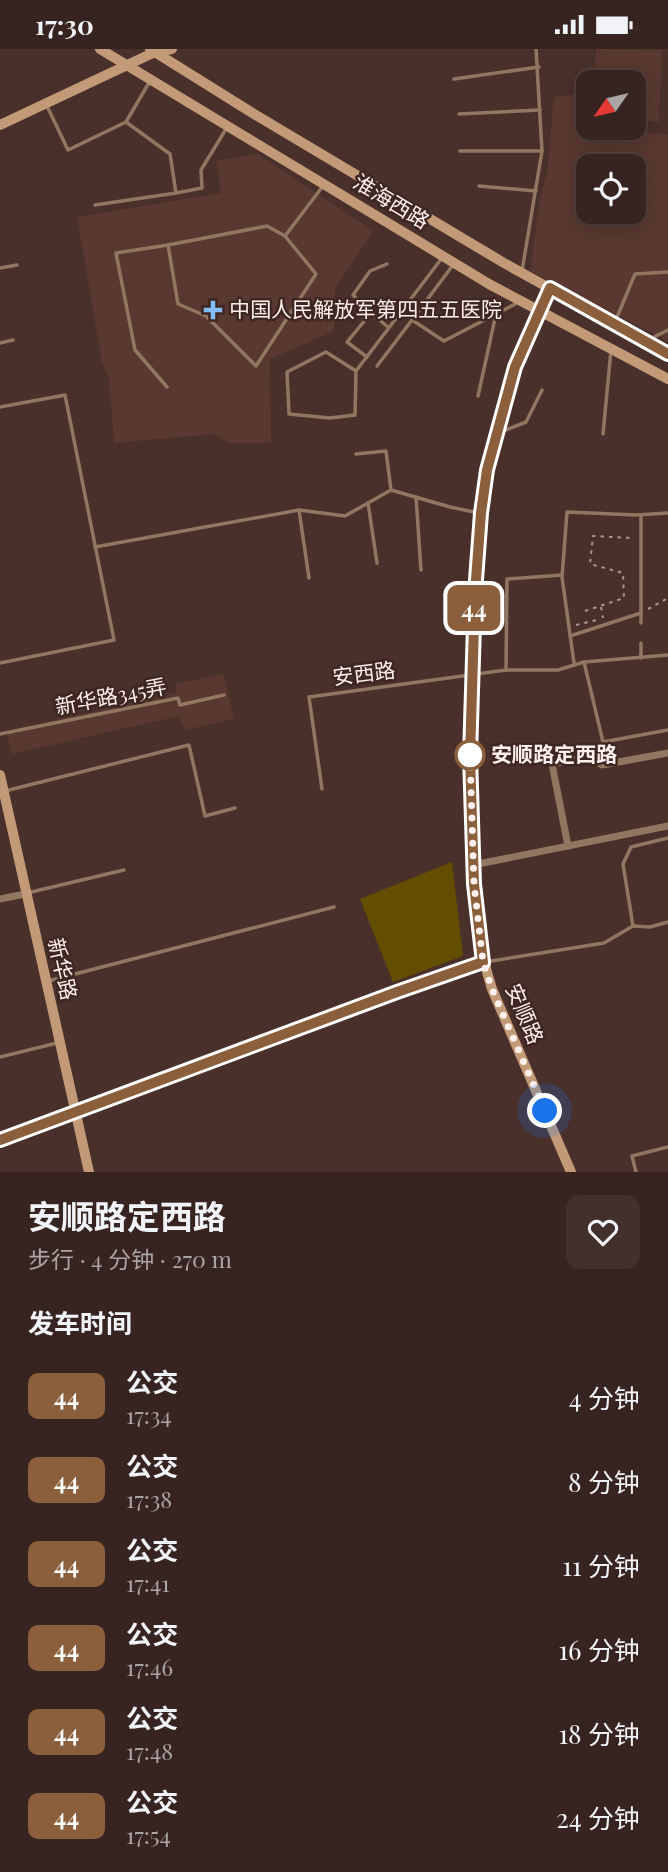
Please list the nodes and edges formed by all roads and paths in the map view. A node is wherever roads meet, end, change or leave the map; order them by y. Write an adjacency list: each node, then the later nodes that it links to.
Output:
1 (100, 49): 5 (street, 淮海西路)
2 (172, 49): 4 (street)
3 (536, 49): 6 (lane)
4 (152, 51): 5 (street); 30 (street, 淮海西路)
5 (126, 65): 7 (street, 淮海西路); 9 (street)
6 (539, 67): 8 (lane); 10 (lane)
7 (150, 79): 12 (lane); 14 (street, 淮海西路)
8 (454, 79)
9 (45, 103): 12 (lane); 13 (street)
10 (540, 110): 11 (lane); 16 (lane)
11 (458, 114)
12 (126, 122): 20 (lane)
13 (0, 125)
14 (228, 126): 17 (street, 淮海西路); 20 (lane)
15 (460, 151): 16 (lane)
16 (542, 151): 19 (lane)
17 (324, 184): 22 (lane); 24 (street, 淮海西路)
18 (479, 186): 19 (lane)
19 (536, 191): 30 (lane)
20 (176, 193): 21 (lane)
21 (95, 205)
22 (285, 236): 23 (lane); 23 (lane)
23 (168, 245): 49 (lane)
24 (443, 256): 25 (street, 淮海西路); 38 (lane)
25 (455, 263): 32 (street, 淮海西路); 36 (lane)
26 (387, 264): 34 (lane)
27 (17, 265): 28 (lane)
28 (0, 268)
29 (668, 272): 37 (lane)
30 (521, 273): 31 (street, 淮海西路)
31 (550, 288): 33 (street, 安顺路); 37 (street, 淮海西路)
32 (521, 301): 33 (street, 淮海西路); 35 (lane)
33 (538, 310): 43 (street, 淮海西路); 53 (street, 安顺路)
34 (371, 313): 38 (lane); 45 (lane)
35 (496, 314): 36 (lane); 51 (lane)
36 (412, 320): 46 (lane)
37 (614, 324): 41 (street, 淮海西路)
38 (389, 328): 45 (lane)
39 (666, 333): 41 (lane)
40 (13, 340): 42 (lane)
41 (646, 341): 44 (street, 淮海西路)
42 (0, 342)
43 (611, 348): 48 (street, 淮海西路); 54 (lane)
44 (668, 354)
45 (367, 357): 47 (lane)
46 (377, 366)
47 (356, 371): 47 (lane)
48 (668, 379)
49 (167, 387)
50 (542, 390): 53 (lane)
51 (478, 396)
52 (0, 407): 64 (lane)
53 (496, 433): 60 (street, 安顺路)
54 (603, 434)
55 (356, 454): 56 (lane)
56 (391, 489): 57 (lane); 58 (lane)
57 (416, 497): 60 (lane); 66 (lane)
58 (368, 503): 59 (lane); 65 (lane)
59 (299, 510): 64 (lane); 68 (lane)
60 (481, 513): 85 (street, 安顺路)
61 (668, 513): 62 (lane)
62 (642, 515): 63 (lane); 67 (lane)
63 (641, 539): 69 (path); 70 (lane)
64 (95, 547): 82 (lane)
65 (377, 563)
66 (421, 570)
67 (562, 575): 76 (lane); 84 (lane)
68 (309, 578)
69 (623, 591): 70 (path); 72 (path)
70 (641, 591): 74 (lane)
71 (668, 598): 74 (path)
72 (601, 605): 73 (path); 76 (path)
73 (584, 611)
74 (641, 613): 75 (lane); 77 (lane)
75 (641, 623)
76 (569, 627): 77 (lane)
77 (570, 636): 83 (lane)
78 (641, 643): 80 (lane)
79 (668, 655): 80 (lane)
80 (641, 658): 81 (lane)
81 (584, 662): 83 (lane); 87 (lane)
82 (0, 663)
83 (573, 663): 84 (lane)
84 (506, 670): 85 (lane)
85 (474, 676): 91 (lane, 安西路); 97 (street, 安顺路)
86 (224, 695): 88 (lane, 新华路345弄)
87 (668, 730)
88 (0, 734)
89 (668, 753): 96 (street)
90 (0, 775): 92 (street, 新华路)
91 (322, 789)
92 (3, 791): 93 (lane); 99 (street, 新华路)
93 (235, 808)
94 (668, 825): 96 (street)
95 (668, 838): 103 (lane)
96 (568, 846): 97 (street)
97 (473, 865): 104 (street, 安顺路)
98 (124, 870): 99 (lane)
99 (25, 894): 100 (street); 105 (street, 新华路)
100 (0, 899)
101 (334, 907): 105 (lane)
102 (668, 922): 103 (lane)
103 (633, 926): 104 (lane)
104 (483, 962): 108 (street); 112 (street, 安顺路)
105 (45, 981): 106 (street, 新华路)
106 (59, 1043): 107 (lane); 108 (street, 新华路)
107 (0, 1057)
108 (75, 1112): 109 (street); 111 (street, 新华路)
109 (0, 1140)
110 (668, 1147): 113 (lane)
111 (89, 1172)
112 (571, 1172)
113 (636, 1172)

